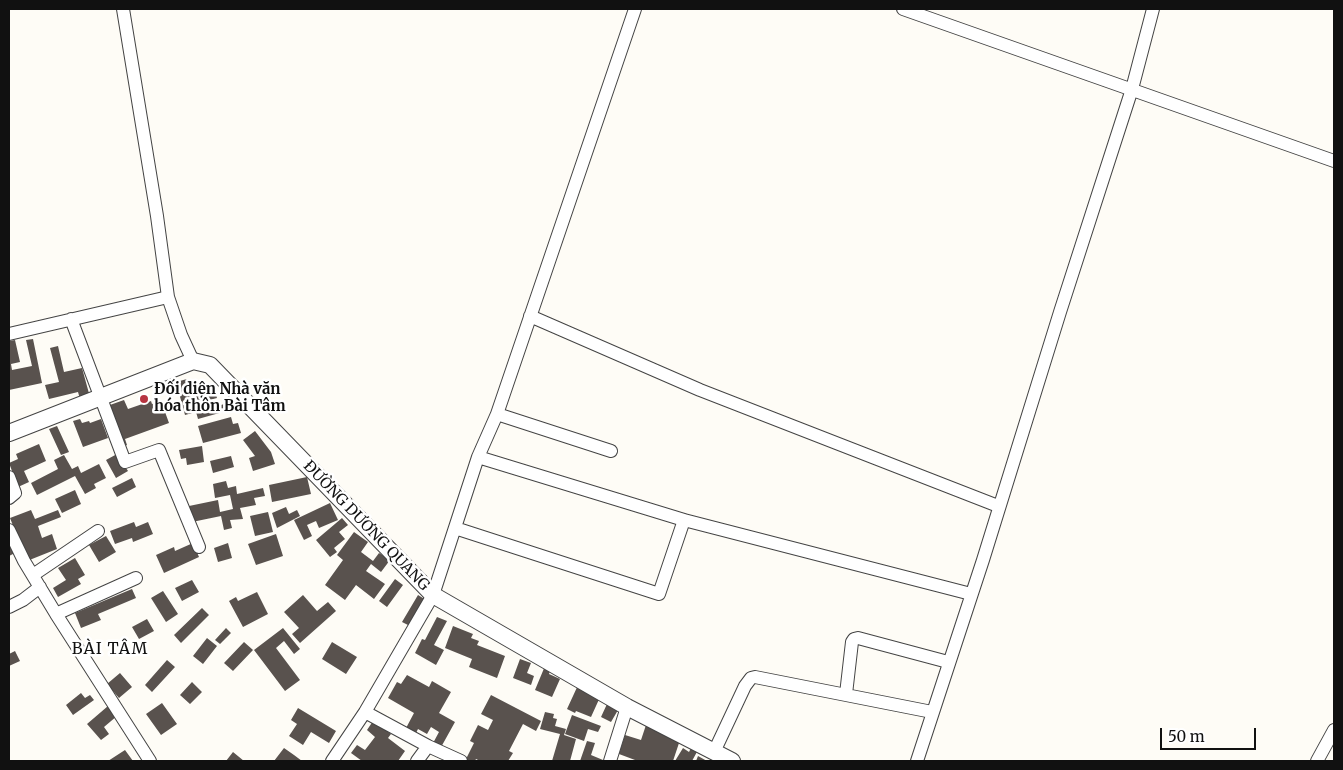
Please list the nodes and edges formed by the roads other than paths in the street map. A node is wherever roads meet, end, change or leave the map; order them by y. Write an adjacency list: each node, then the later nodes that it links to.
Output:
1 (123, 9): 7 (street)
2 (634, 9): 8 (street)
3 (903, 9): 5 (street)
4 (1153, 9): 5 (street)
5 (1132, 89): 6 (street); 19 (street)
6 (1334, 161)
7 (168, 297): 9 (street); 11 (street)
8 (530, 316): 13 (street); 19 (street)
9 (71, 319): 10 (street); 12 (street)
10 (9, 334)
11 (192, 361): 12 (street); 29 (street, ĐƯỜNG DƯƠNG QUANG)
12 (101, 397): 14 (street); 24 (street)
13 (497, 414): 15 (street); 16 (street)
14 (9, 433)
15 (611, 452)
16 (478, 457): 20 (street); 21 (street)
17 (9, 477): 18 (street)
18 (9, 498)
19 (998, 506): 28 (street)
20 (684, 520): 21 (street); 28 (street)
21 (455, 528): 29 (street)
22 (9, 530): 25 (street)
23 (98, 531): 25 (street)
24 (198, 547)
25 (33, 575): 27 (street)
26 (136, 578): 31 (street)
27 (40, 587): 30 (street); 31 (street)
28 (971, 594): 32 (street)
29 (433, 595): 34 (street, ĐƯỜNG DƯƠNG QUANG); 35 (street)
30 (9, 607)
31 (56, 614): 40 (street)
32 (948, 662): 33 (street); 36 (street)
33 (846, 694): 36 (street); 39 (street)
34 (627, 707): 39 (street, ĐƯỜNG DƯƠNG QUANG); 44 (street)
35 (365, 712): 38 (street); 41 (street)
36 (932, 712): 46 (street)
37 (1334, 730): 47 (street)
38 (428, 746): 42 (street); 43 (street)
39 (714, 752): 45 (street, ĐƯỜNG DƯƠNG QUANG)
40 (150, 761)
41 (332, 761)
42 (417, 761)
43 (461, 761)
44 (610, 761)
45 (732, 761)
46 (917, 761)
47 (1317, 761)

